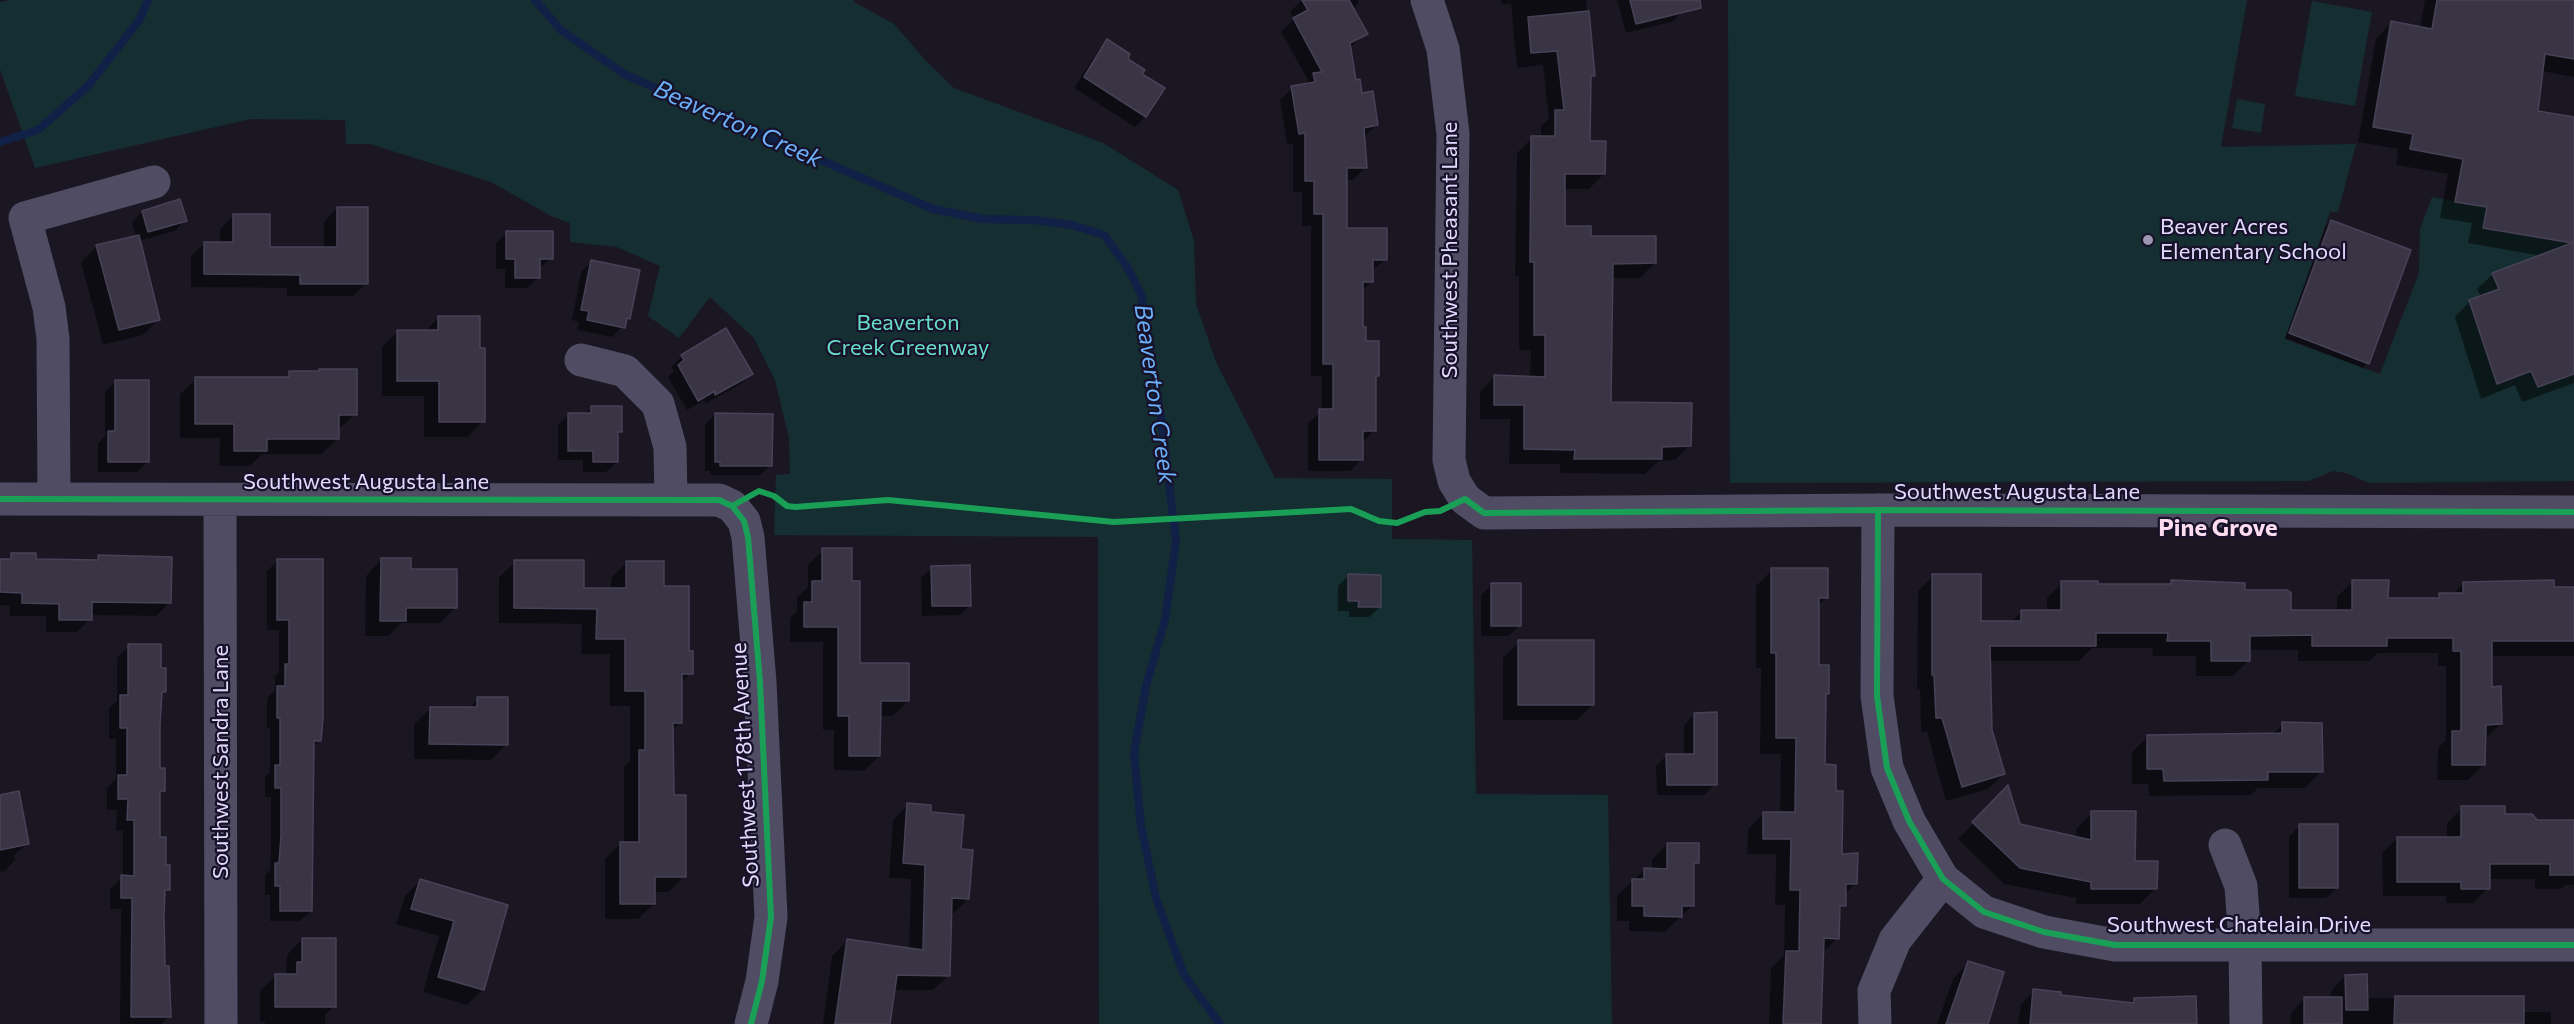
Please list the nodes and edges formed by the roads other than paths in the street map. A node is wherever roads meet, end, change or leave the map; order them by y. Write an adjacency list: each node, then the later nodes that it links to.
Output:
1 (1427, 0): 6 (street, Southwest Pheasant Lane)
2 (154, 182): 5 (street)
3 (581, 360): 8 (street)
4 (0, 499): 5 (street, Southwest Augusta Lane)
5 (54, 499): 7 (street, Southwest Augusta Lane)
6 (1465, 499): 10 (street, Southwest Augusta Lane)
7 (220, 500): 8 (street, Southwest Augusta Lane); 16 (street, Southwest Sandra Lane)
8 (671, 500): 9 (street, Southwest Augusta Lane)
9 (732, 506): 17 (street, Southwest 178th Avenue)
10 (1878, 510): 11 (street, Southwest Augusta Lane); 13 (street, Southwest Chatelain Drive)
11 (2574, 512)
12 (2225, 845): 14 (street)
13 (1943, 879): 14 (street, Southwest Chatelain Drive); 18 (street)
14 (2246, 944): 15 (street, Southwest Chatelain Drive); 19 (street)
15 (2574, 945)
16 (221, 1024)
17 (751, 1024)
18 (1875, 1024)
19 (2246, 1024)

